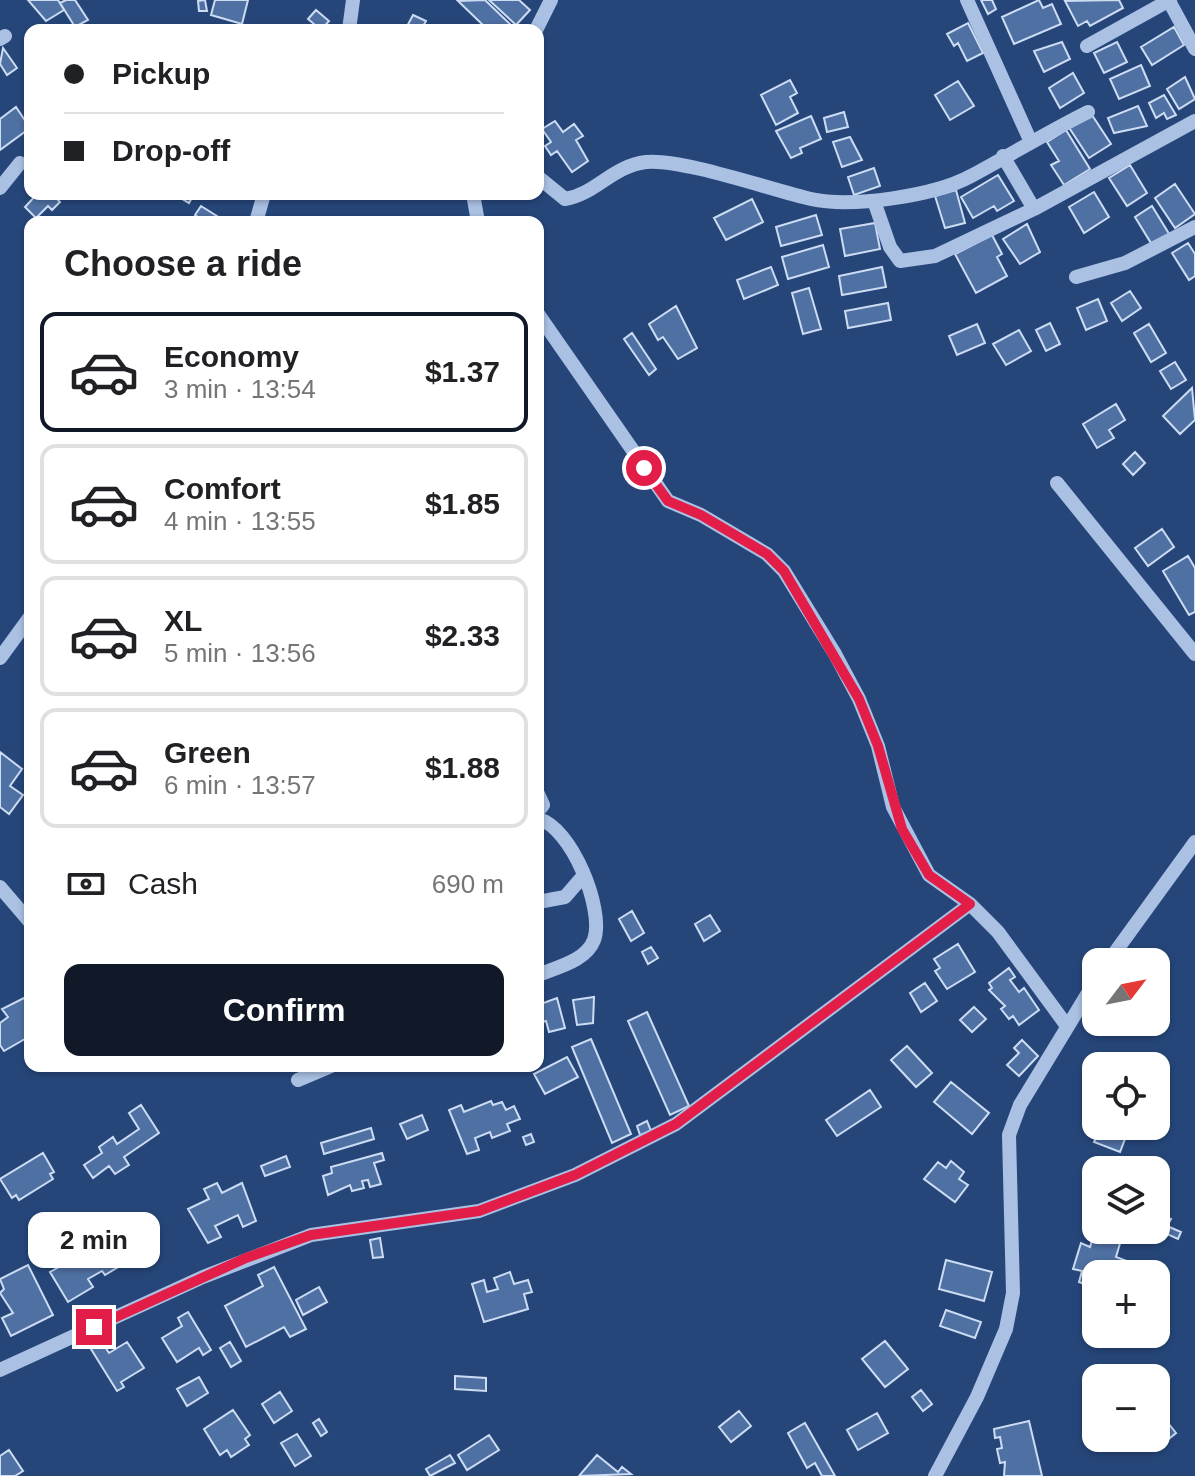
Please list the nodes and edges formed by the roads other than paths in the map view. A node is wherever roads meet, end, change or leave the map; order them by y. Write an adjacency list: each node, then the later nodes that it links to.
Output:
1 (353, 0): 5 (street)
2 (551, 0): 6 (street)
3 (967, 0): 11 (street)
4 (1169, 1): 7 (street); 8 (street)
5 (350, 24)
6 (539, 24)
7 (1087, 46)
8 (1195, 49)
9 (1088, 112): 11 (street)
10 (1195, 121): 17 (street)
11 (1030, 140): 12 (street)
12 (1003, 156): 16 (street); 17 (street)
13 (20, 163): 15 (street)
14 (544, 182): 16 (street)
15 (0, 188)
16 (874, 201): 17 (street)
17 (1034, 209)
18 (1195, 227): 19 (street)
19 (1076, 277)
20 (544, 323): 30 (street)
21 (1057, 483): 23 (street)
22 (24, 625): 24 (street)
23 (1195, 654)
24 (0, 658)
25 (544, 820): 27 (street)
26 (1195, 842): 32 (street)
27 (584, 875): 29 (street); 33 (street)
28 (0, 887): 31 (street)
29 (544, 901)
30 (970, 904): 35 (street); 38 (street)
31 (24, 915)
32 (1118, 948)
33 (544, 973)
34 (1082, 1002): 35 (street)
35 (1067, 1026): 39 (street)
36 (317, 1072): 37 (street)
37 (298, 1080)
38 (0, 1370)
39 (935, 1476)

